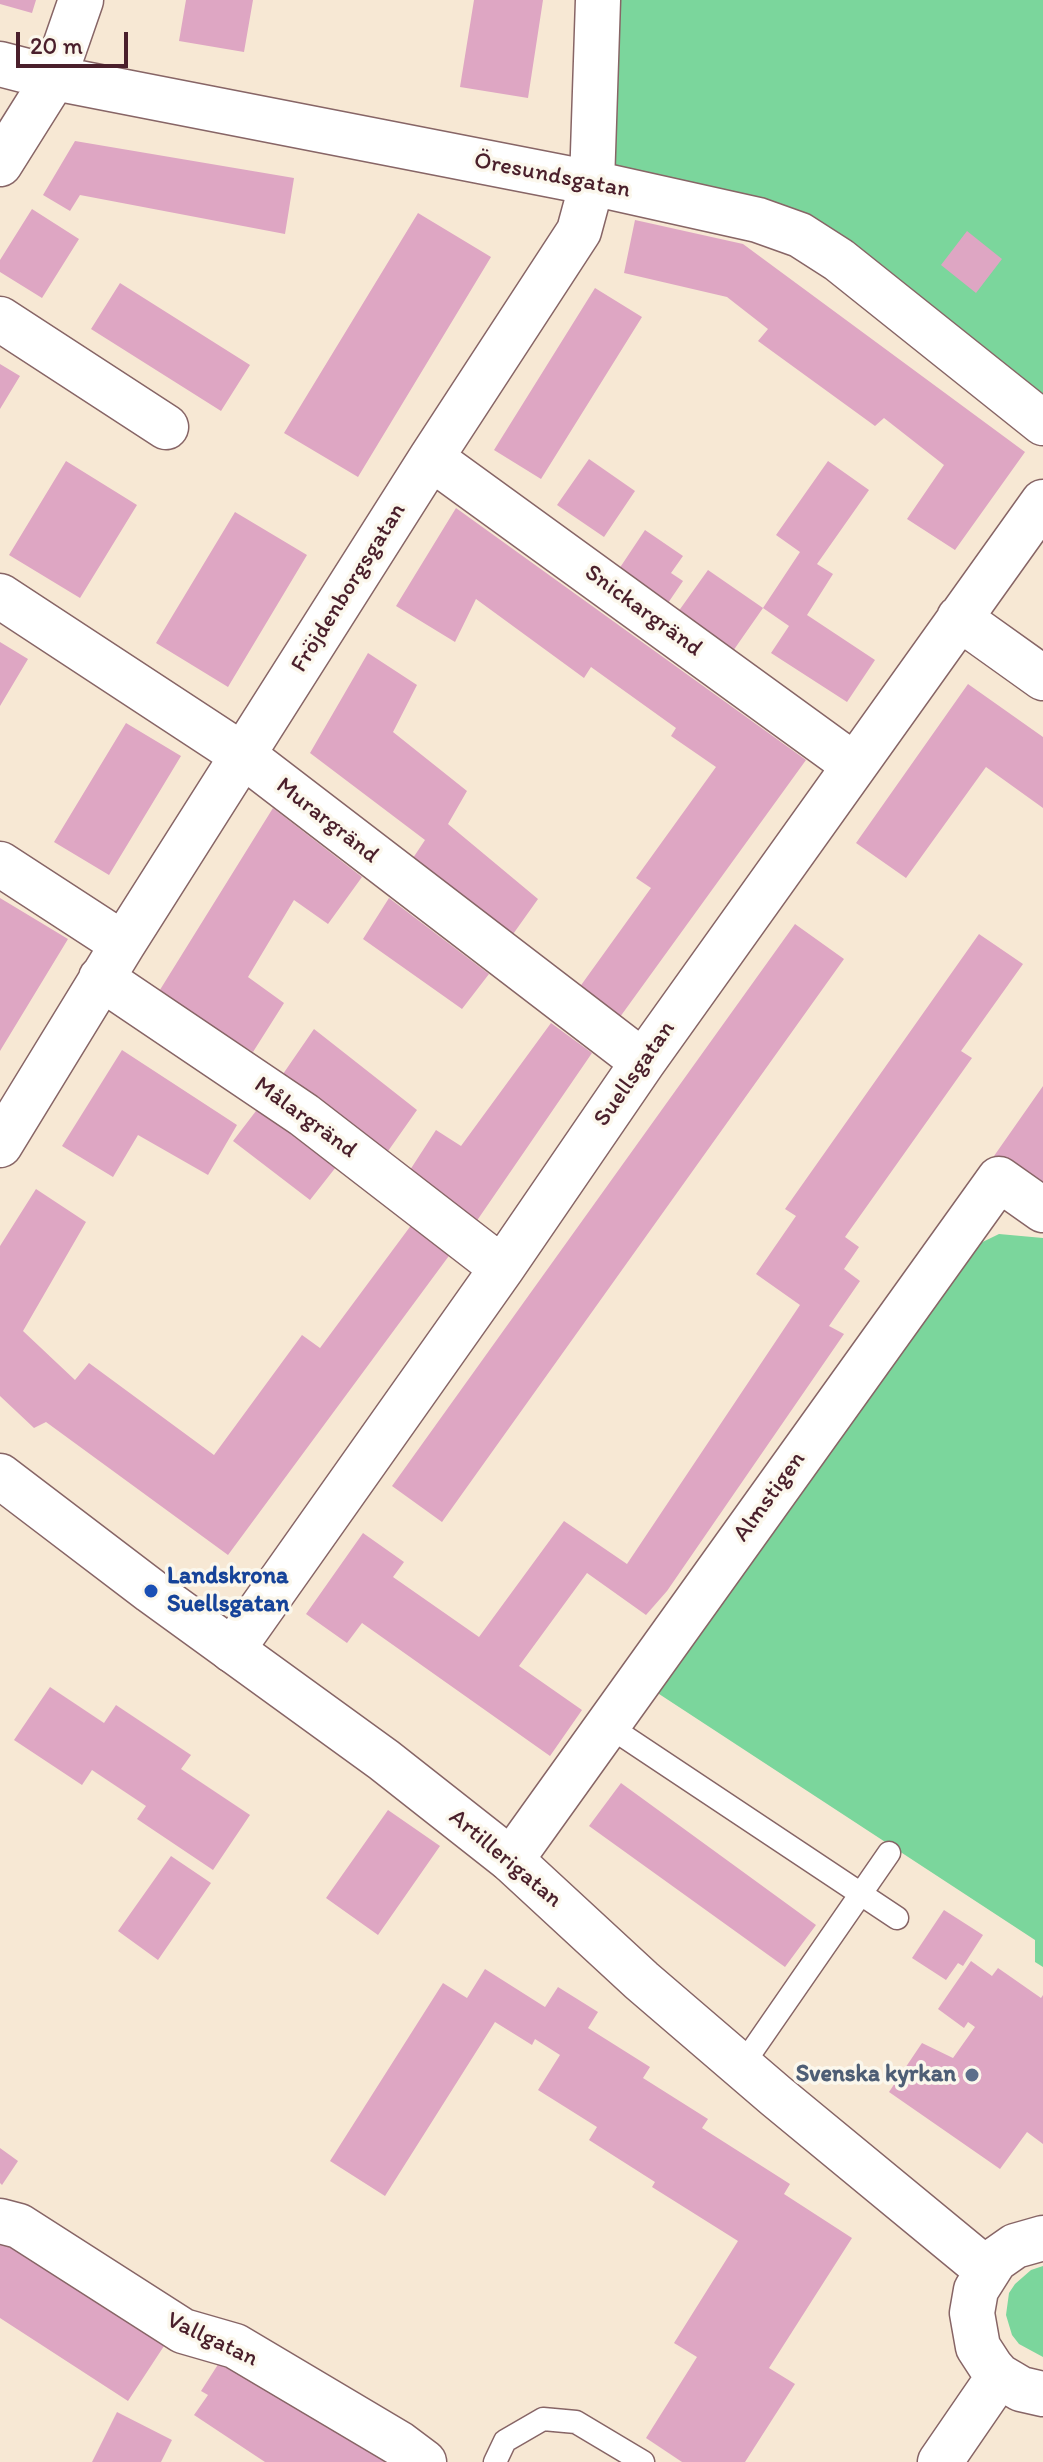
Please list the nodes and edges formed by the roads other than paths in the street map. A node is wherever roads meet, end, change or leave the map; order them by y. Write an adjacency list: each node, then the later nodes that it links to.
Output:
1 (81, 0): 4 (street)
2 (598, 0): 6 (street, Fröjdenborgsgatan)
3 (0, 64): 4 (street, Öresundsgatan)
4 (54, 78): 5 (street); 6 (street, Öresundsgatan)
5 (0, 164)
6 (592, 183): 8 (street, Öresundsgatan); 10 (street, Fröjdenborgsgatan)
7 (0, 319): 9 (street)
8 (1043, 423)
9 (166, 427)
10 (431, 458): 15 (street, Fröjdenborgsgatan); 16 (street, Snickargränd)
11 (1043, 502): 13 (street, Suellsgatan)
12 (0, 596): 15 (street, Murargränd)
13 (959, 618): 14 (street); 16 (street, Suellsgatan)
14 (1043, 678)
15 (244, 756): 18 (street, Fröjdenborgsgatan); 19 (street, Murargränd)
16 (854, 765): 19 (street, Suellsgatan)
17 (0, 864): 18 (street, Målargränd)
18 (112, 961): 20 (street, Fröjdenborgsgatan); 22 (street, Målargränd)
19 (643, 1062): 22 (street, Suellsgatan)
20 (0, 1145)
21 (1043, 1210): 25 (street, Almstigen)
22 (502, 1268): 24 (street, Suellsgatan)
23 (0, 1476): 24 (street, Artillerigatan)
24 (232, 1650): 27 (street, Artillerigatan)
25 (607, 1725): 27 (street, Almstigen); 28 (lane)
26 (889, 1853): 28 (lane)
27 (511, 1860): 30 (street, Artillerigatan)
28 (861, 1894): 29 (lane); 30 (lane)
29 (897, 1918)
30 (741, 2067): 33 (street, Artillerigatan)
31 (0, 2221): 36 (street, Vallgatan)
32 (1043, 2238): 33 (street)
33 (987, 2270): 34 (street)
34 (999, 2376): 35 (street); 39 (street)
35 (1043, 2394)
36 (424, 2462)
37 (495, 2462): 38 (lane)
38 (643, 2462)
39 (940, 2462)

